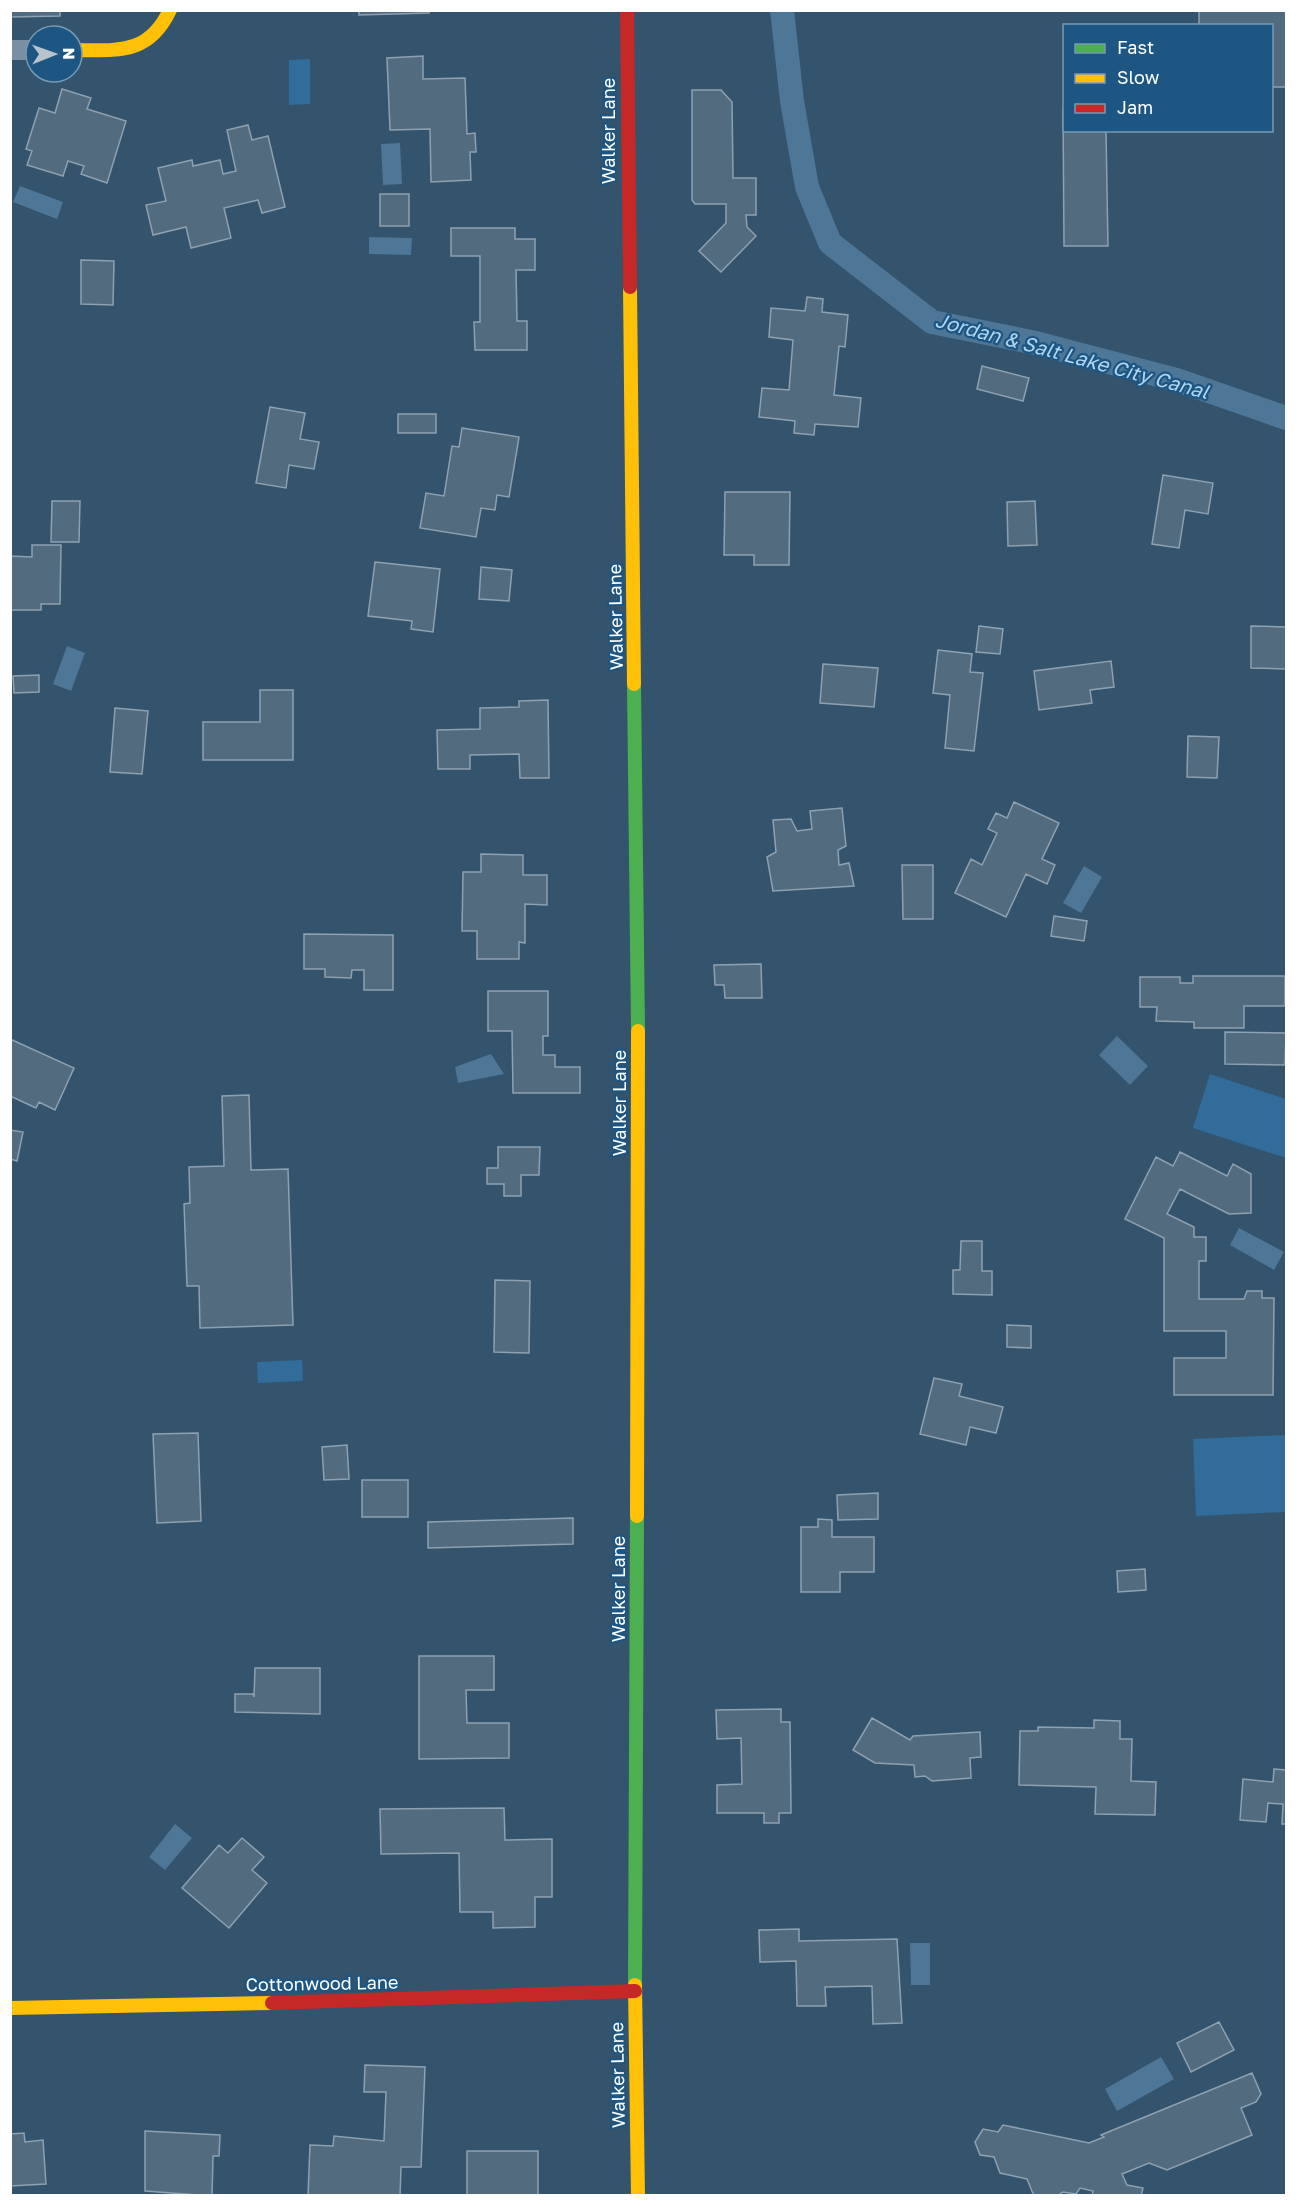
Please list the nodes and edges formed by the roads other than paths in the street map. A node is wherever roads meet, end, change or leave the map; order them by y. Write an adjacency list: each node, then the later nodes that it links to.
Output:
1 (170, 10): 3 (street)
2 (627, 10): 4 (street, Walker Lane)
3 (84, 49)
4 (635, 1991): 5 (street, Cottonwood Lane); 6 (street, Walker Lane)
5 (10, 2008)
6 (638, 2196)

